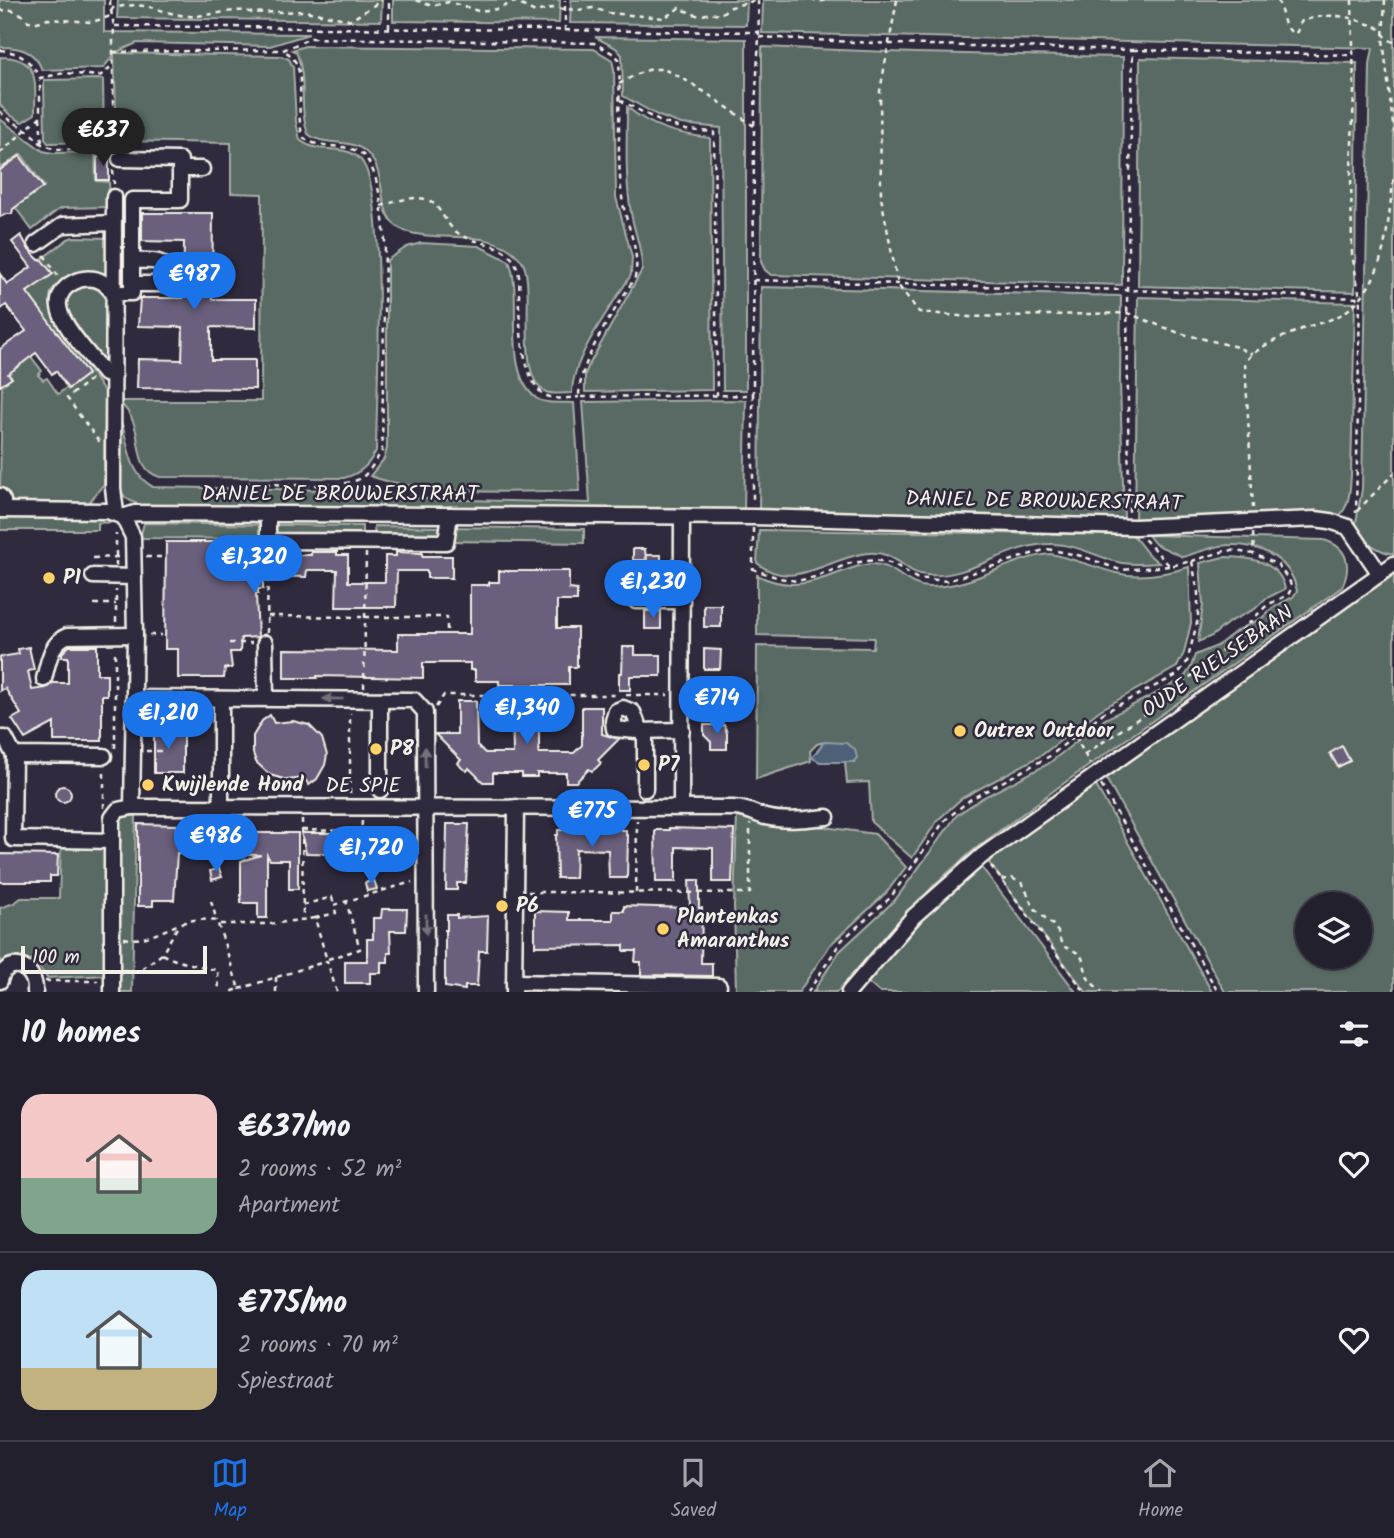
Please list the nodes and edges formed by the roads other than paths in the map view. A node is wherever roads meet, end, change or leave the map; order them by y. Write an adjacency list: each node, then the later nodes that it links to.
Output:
1 (117, 159): 2 (street)
2 (180, 169): 3 (street); 5 (street)
3 (202, 169)
4 (114, 197): 6 (street)
5 (132, 215): 6 (street); 8 (street)
6 (113, 219): 7 (street); 10 (street)
7 (36, 244)
8 (132, 261): 9 (street); 9 (street)
9 (132, 284): 10 (street)
10 (114, 293): 11 (street); 11 (street)
11 (108, 373): 14 (street)
12 (1, 505): 14 (street, DANIEL DE BROUWERSTRAAT)
13 (268, 514): 14 (street, DANIEL DE BROUWERSTRAAT); 15 (street, DANIEL DE BROUWERSTRAAT); 15 (street)
14 (119, 515): 20 (street)
15 (450, 515): 16 (street, DANIEL DE BROUWERSTRAAT)
16 (682, 517): 18 (street, DANIEL DE BROUWERSTRAAT); 22 (street)
17 (1394, 564): 18 (street, OUDE RIELSEBAAN)
18 (1380, 574): 49 (street, OUDE RIELSEBAAN)
19 (93, 576): 20 (street)
20 (134, 577): 23 (street)
21 (636, 601): 22 (street)
22 (682, 601): 30 (street)
23 (135, 635): 25 (street); 26 (street)
24 (265, 643): 28 (street)
25 (44, 679)
26 (134, 698): 27 (street); 36 (street)
27 (221, 698): 28 (street); 37 (street)
28 (266, 698): 29 (street, one-way to 28)
29 (380, 700): 35 (street); 38 (street, one-way to 29)
30 (682, 730): 34 (street); 40 (street)
31 (0, 738): 32 (street)
32 (14, 755): 33 (street); 42 (street)
33 (104, 756)
34 (645, 789)
35 (380, 790)
36 (132, 807): 37 (street, DE SPIE); 42 (street)
37 (221, 807): 38 (street, DE SPIE)
38 (426, 807): 39 (street, DE SPIE); 48 (street, one-way to 48)
39 (516, 807): 40 (street, DE SPIE); 46 (street)
40 (681, 807): 41 (street, DE SPIE)
41 (827, 817)
42 (112, 841): 45 (street)
43 (0, 981): 47 (street)
44 (719, 986): 46 (street)
45 (107, 987)
46 (514, 987)
47 (35, 988)
48 (426, 992)
49 (849, 992)

